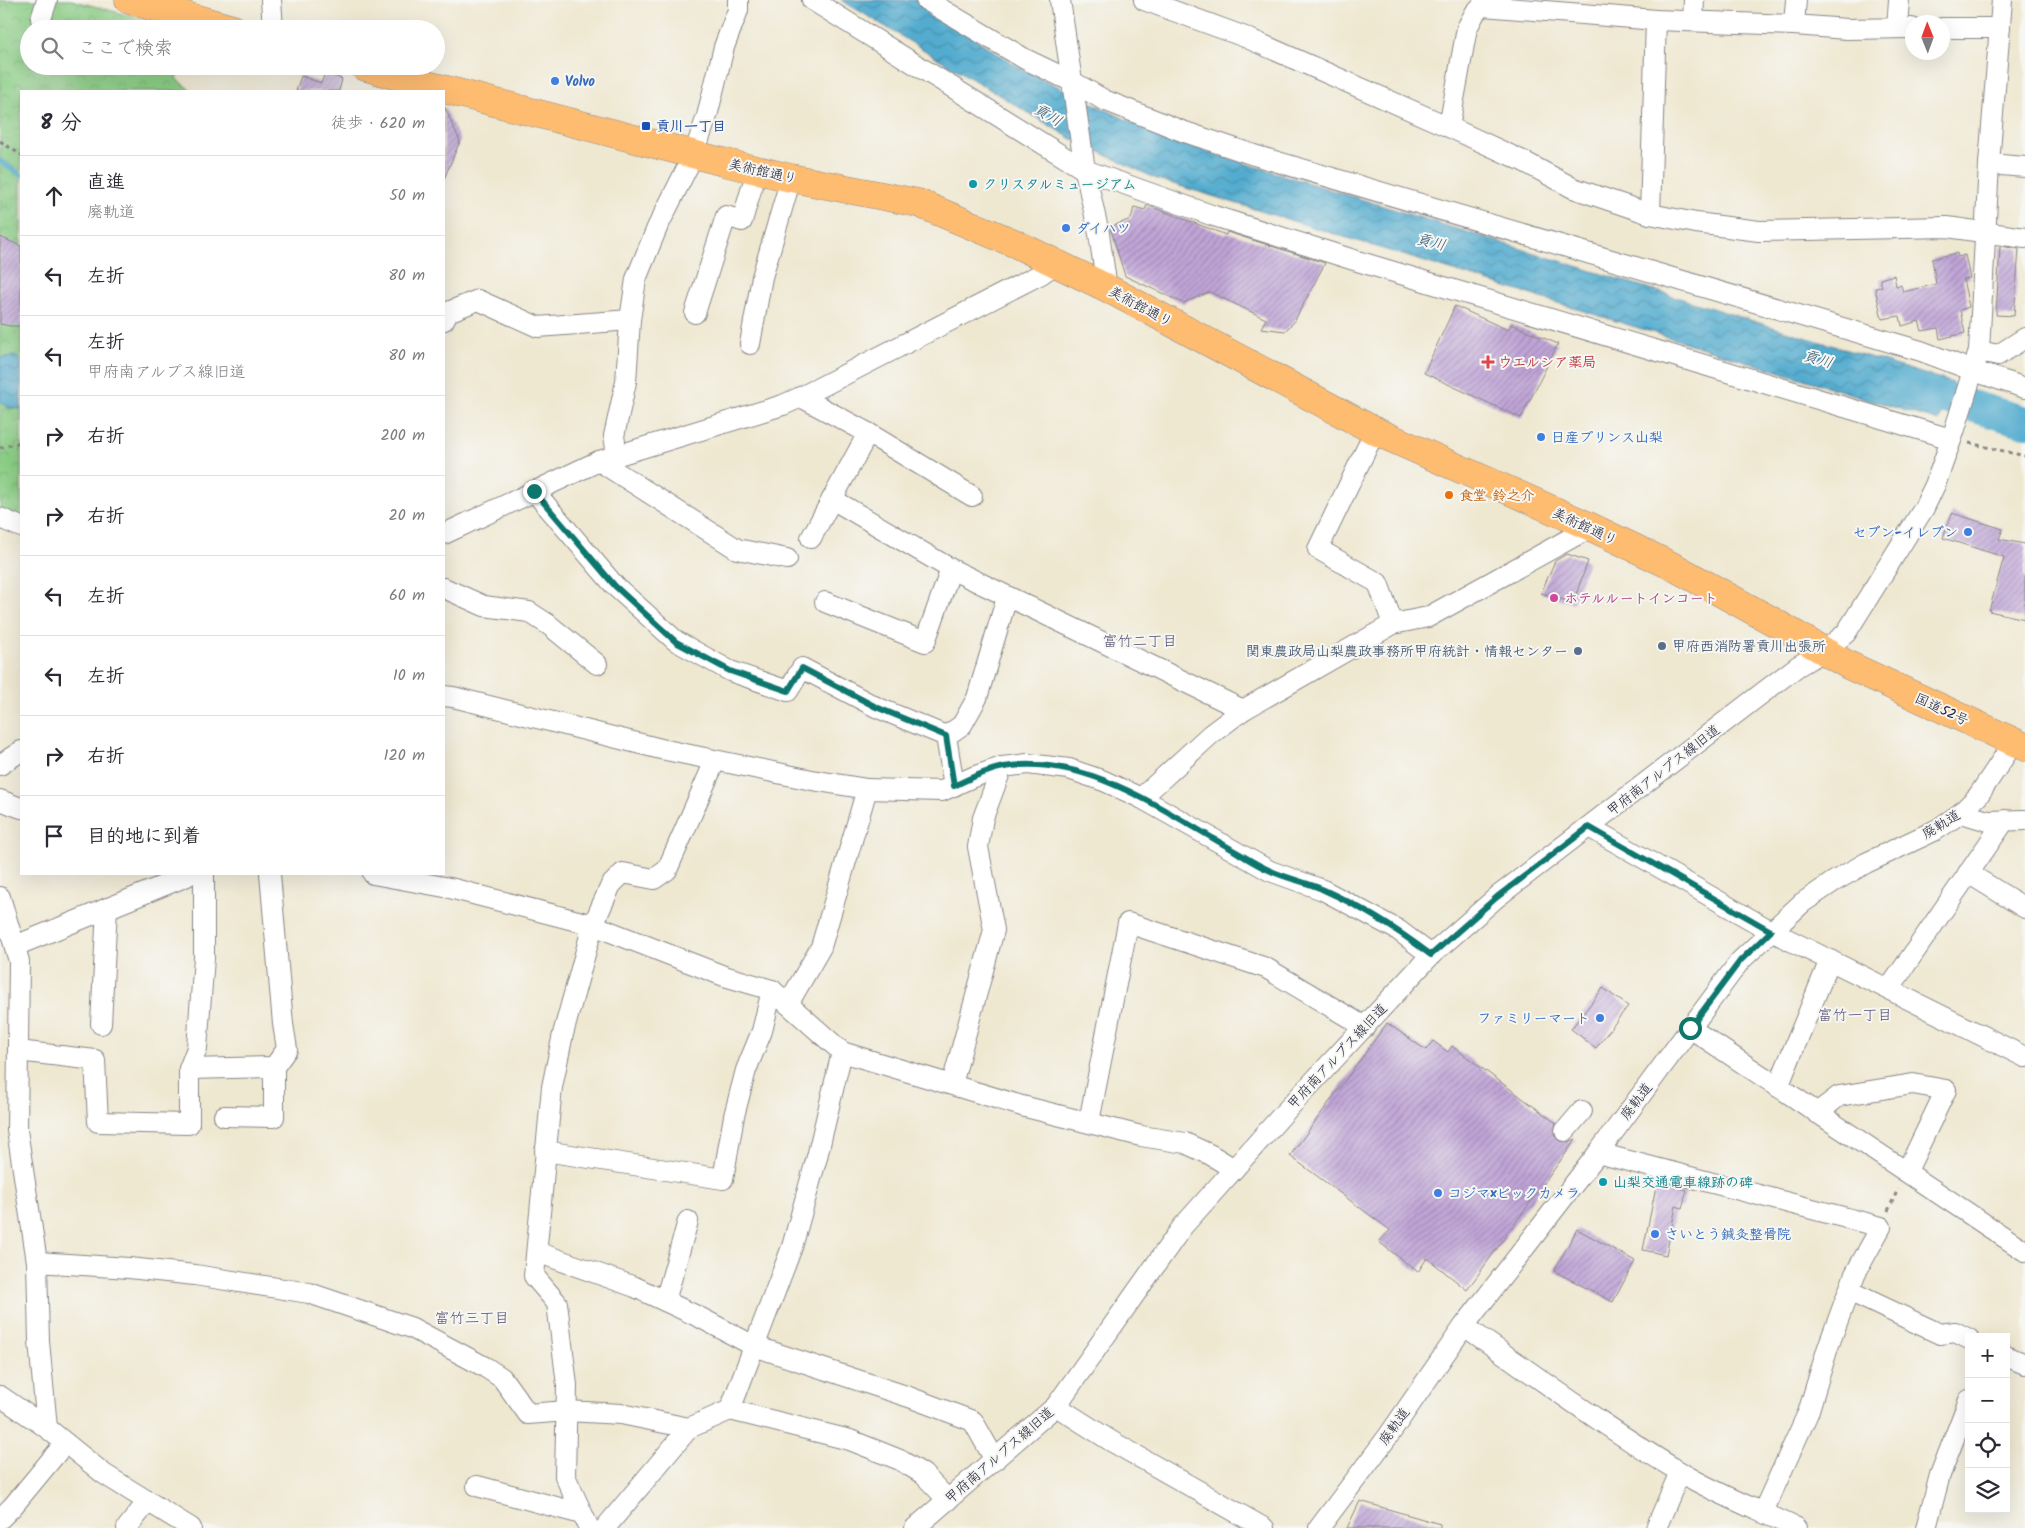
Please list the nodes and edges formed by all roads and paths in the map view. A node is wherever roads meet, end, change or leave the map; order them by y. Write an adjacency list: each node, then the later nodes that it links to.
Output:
1 (129, 0): 15 (highway)
2 (271, 0): 16 (street)
3 (738, 0): 28 (street)
4 (812, 0): 32 (street)
5 (926, 0): 24 (street)
6 (1060, 0): 24 (street)
7 (1144, 0): 13 (street)
8 (1694, 0): 18 (street)
9 (1796, 0): 19 (street)
10 (1899, 0): 20 (street)
11 (2002, 0): 22 (street, 甲府南アルプス線旧道)
12 (1485, 3): 14 (street); 25 (street)
13 (1173, 4): 25 (street)
14 (1594, 7): 17 (street)
15 (201, 20)
16 (272, 20)
17 (1656, 20): 18 (street); 34 (street)
18 (1693, 22): 19 (street)
19 (1794, 25): 20 (street)
20 (1905, 28)
21 (1950, 28): 22 (street)
22 (2000, 28): 29 (street, 甲府南アルプス線旧道)
23 (394, 75): 28 (highway, 美術館通り)
24 (1073, 86): 32 (street); 45 (street)
25 (1449, 127): 34 (street)
26 (0, 141): 27 (path)
27 (20, 154)
28 (694, 154): 31 (highway, 美術館通り); 41 (street)
29 (1989, 164): 30 (street); 35 (street, 甲府南アルプス線旧道)
30 (2025, 167)
31 (757, 170): 33 (highway, 美術館通り); 40 (street)
32 (1085, 170): 38 (street); 50 (street)
33 (791, 178): 37 (highway, 美術館通り); 43 (street)
34 (1650, 214): 35 (street)
35 (1986, 233): 36 (street); 44 (street, 甲府南アルプス線旧道)
36 (2025, 238)
37 (1056, 264): 38 (highway, 美術館通り); 47 (street)
38 (1107, 288): 48 (highway, 美術館通り)
39 (445, 313): 41 (street)
40 (695, 313)
41 (630, 320): 54 (street)
42 (2025, 338): 44 (street)
43 (750, 344)
44 (1979, 351): 45 (street, 甲府南アルプス線旧道)
45 (1973, 374): 46 (street); 50 (street, 甲府南アルプス線旧道)
46 (2025, 388)
47 (801, 397): 49 (street); 54 (street)
48 (1375, 431): 60 (highway, 美術館通り); 68 (street)
49 (868, 433): 56 (street); 57 (street)
50 (1952, 435): 53 (path); 69 (street, 甲府南アルプス線旧道)
51 (20, 442): 52 (path)
52 (0, 448)
53 (2025, 456)
54 (608, 458): 55 (street); 63 (street)
55 (534, 491): 61 (street); 74 (street)
56 (972, 496)
57 (832, 499): 62 (street); 64 (street)
58 (0, 518): 59 (street)
59 (20, 527)
60 (1591, 527): 68 (street); 69 (highway, 美術館通り)
61 (445, 534)
62 (811, 538)
63 (787, 559)
64 (951, 569): 66 (street); 67 (street)
65 (445, 588): 70 (street)
66 (1007, 597): 73 (street); 74 (street)
67 (826, 602)
68 (1393, 624): 73 (street)
69 (1824, 651): 71 (highway, 美術館通り); 87 (street, 甲府南アルプス線旧道)
70 (597, 664)
71 (1871, 676): 75 (highway, 国道52号)
72 (445, 696): 77 (street)
73 (1243, 710): 82 (street)
74 (946, 736): 80 (street)
75 (2021, 737): 85 (street, 廃軌道)
76 (20, 752): 78 (street)
77 (715, 761): 81 (street); 95 (street)
78 (0, 765)
79 (1002, 767): 80 (street); 82 (street); 111 (street)
80 (954, 786): 81 (street)
81 (867, 789): 102 (street)
82 (1141, 798): 98 (street)
83 (0, 800): 84 (street)
84 (20, 808)
85 (1961, 813): 86 (street); 96 (street, 廃軌道)
86 (2015, 820): 88 (street)
87 (1589, 827): 96 (street); 98 (street, 甲府南アルプス線旧道)
88 (1968, 873): 94 (street); 100 (street)
89 (191, 875): 93 (street); 110 (street)
90 (270, 875): 109 (street)
91 (378, 875): 95 (street)
92 (0, 897): 97 (street)
93 (107, 908): 97 (street); 103 (street)
94 (2025, 908)
95 (593, 925): 101 (street); 118 (street)
96 (1771, 931): 99 (street); 105 (street, 廃軌道)
97 (14, 946): 106 (street)
98 (1431, 955): 104 (street, 甲府南アルプス線旧道)
99 (1830, 960): 100 (street); 112 (street)
100 (1889, 989): 108 (street)
101 (772, 990): 102 (street); 118 (street)
102 (788, 1004): 107 (street)
103 (101, 1024)
104 (1365, 1027): 116 (street); 120 (street, 甲府南アルプス線旧道)
105 (1690, 1028): 112 (street); 119 (street, 廃軌道)
106 (18, 1051): 110 (street); 126 (street)
107 (842, 1052): 111 (street); 131 (street)
108 (2025, 1057)
109 (274, 1067): 110 (street); 115 (street)
110 (189, 1069)
111 (952, 1084): 116 (street)
112 (1778, 1087): 114 (street)
113 (1582, 1111): 117 (street)
114 (1817, 1112): 121 (street); 121 (street)
115 (224, 1116)
116 (1089, 1122): 120 (street)
117 (1566, 1131)
118 (546, 1152): 125 (street)
119 (1598, 1152): 123 (street); 129 (street, 廃軌道)
120 (1234, 1169): 135 (street, 甲府南アルプス線旧道)
121 (1906, 1171): 123 (path); 124 (street)
122 (688, 1221): 128 (street)
123 (1881, 1228): 127 (street)
124 (2025, 1251)
125 (537, 1252): 128 (street); 138 (street)
126 (37, 1262): 138 (street); 139 (street)
127 (1849, 1291): 130 (street); 147 (street)
128 (665, 1301): 131 (street)
129 (1464, 1326): 143 (street); 155 (street, 廃軌道)
130 (1965, 1337)
131 (754, 1346): 136 (street); 142 (street)
132 (2010, 1358): 133 (street)
133 (2025, 1364)
134 (0, 1396): 139 (street)
135 (1056, 1406): 142 (street, 甲府南アルプス線旧道); 154 (street)
136 (730, 1410): 140 (street); 145 (street)
137 (1965, 1410): 158 (street)
138 (567, 1411): 140 (street); 149 (street)
139 (47, 1428): 141 (street)
140 (689, 1428): 152 (street)
141 (65, 1443): 146 (street); 148 (street)
142 (996, 1460): 145 (street, 甲府南アルプス線旧道)
143 (1680, 1472): 147 (street); 156 (street)
144 (477, 1486): 149 (street)
145 (948, 1500): 153 (street, 甲府南アルプス線旧道)
146 (148, 1501): 150 (street); 151 (street)
147 (1763, 1512): 157 (street)
148 (0, 1519)
149 (585, 1521)
150 (127, 1528)
151 (191, 1528)
152 (605, 1528)
153 (915, 1528)
154 (1264, 1528)
155 (1319, 1528)
156 (1656, 1528)
157 (1796, 1528)
158 (1926, 1528)

